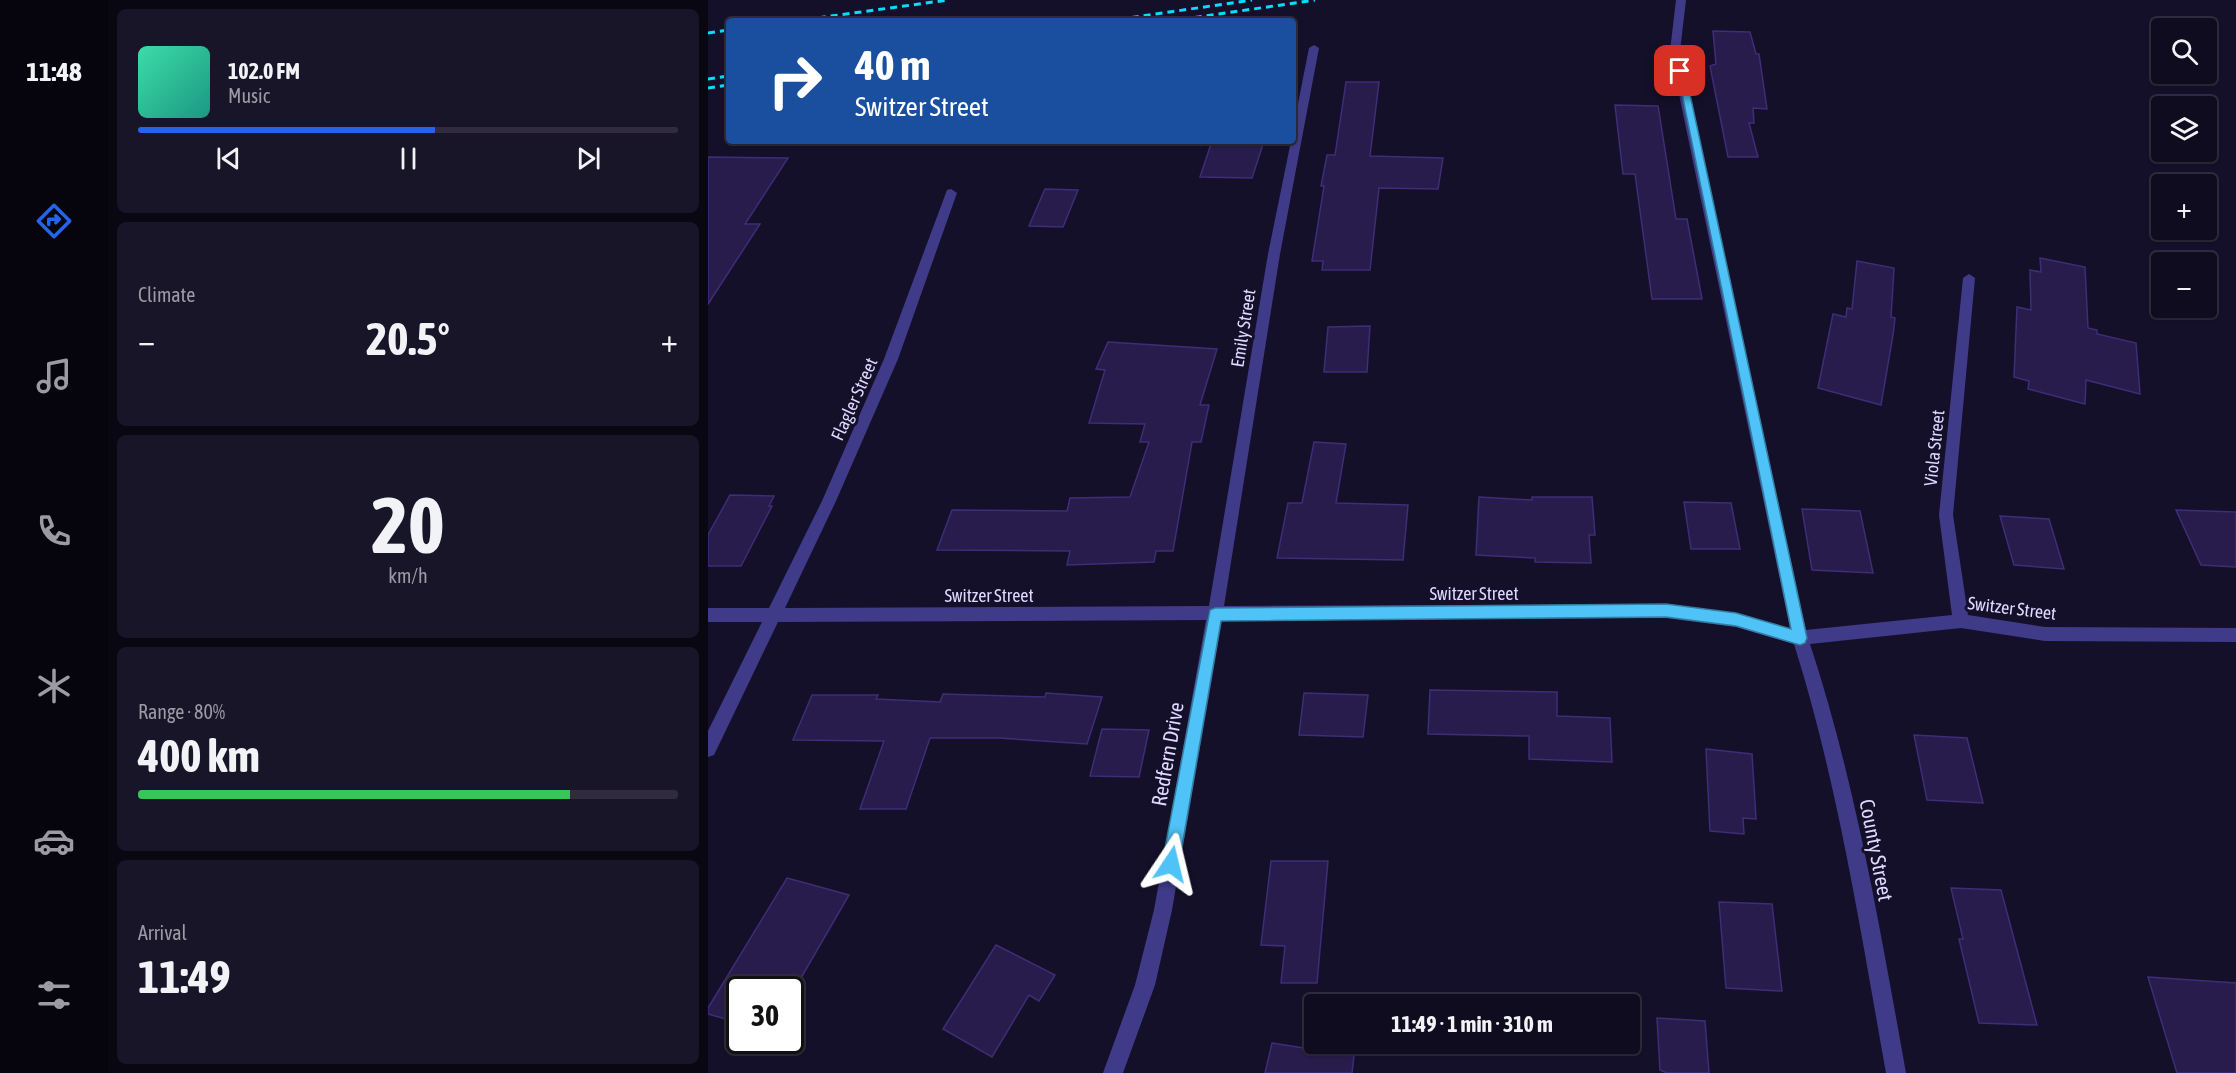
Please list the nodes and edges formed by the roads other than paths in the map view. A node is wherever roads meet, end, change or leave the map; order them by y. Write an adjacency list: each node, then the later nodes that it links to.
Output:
1 (1681, 0): 12 (street, County Street)
2 (1314, 48): 3 (street, Emily Street)
3 (1296, 141)
4 (1295, 144): 9 (street, Emily Street)
5 (951, 193): 7 (street, Flagler Street)
6 (1969, 278): 10 (street, Viola Street)
7 (775, 614): 8 (street, Switzer Street); 9 (street, Switzer Street); 13 (street, Flagler Street)
8 (708, 615)
9 (1215, 615): 12 (street, Switzer Street); 14 (street, Redfern Drive)
10 (1960, 621): 11 (street, Switzer Street); 12 (street, Switzer Street)
11 (2236, 635)
12 (1800, 638): 15 (street, County Street)
13 (708, 749)
14 (1113, 1073)
15 (1896, 1073)

